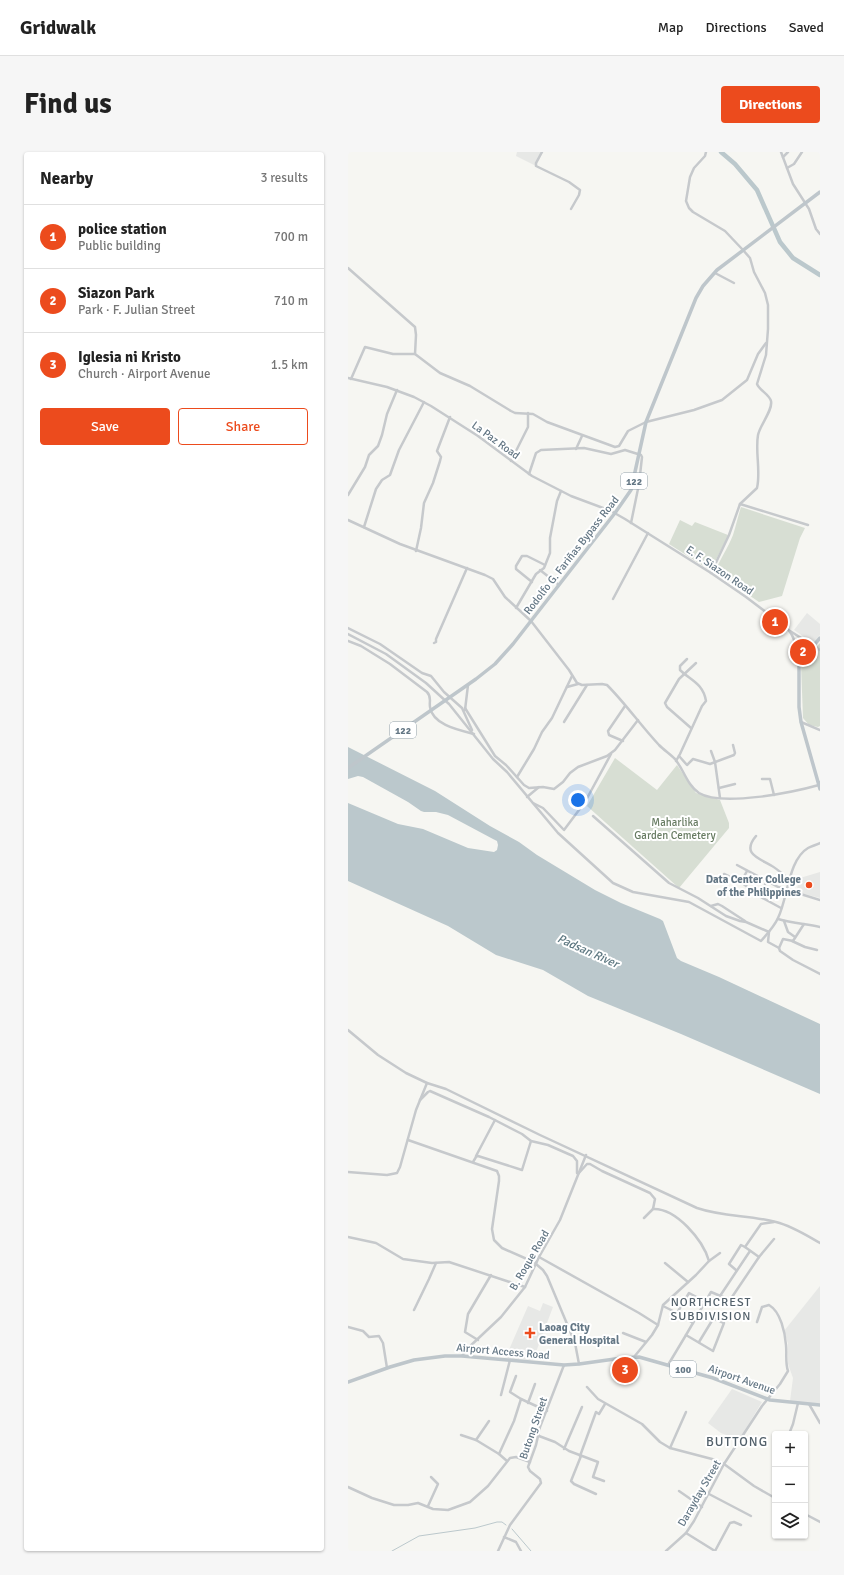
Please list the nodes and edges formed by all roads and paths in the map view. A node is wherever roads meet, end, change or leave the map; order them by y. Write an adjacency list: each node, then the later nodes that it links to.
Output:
1 (542, 152): 10 (street)
2 (706, 152): 12 (street)
3 (781, 152): 6 (street)
4 (788, 152): 6 (street)
5 (802, 152): 7 (street)
6 (783, 157): 7 (street)
7 (787, 168): 9 (street)
8 (820, 192): 9 (main road, Rodolfo G. Fariñas Bypass Road / 122)
9 (806, 204): 11 (street); 12 (main road, Rodolfo G. Fariñas Bypass Road / 122)
10 (571, 209)
11 (820, 234)
12 (743, 250): 14 (main road, Rodolfo G. Fariñas Bypass Road / 122); 16 (street)
13 (348, 268): 17 (street)
14 (714, 272): 15 (street); 23 (main road, Rodolfo G. Fariñas Bypass Road / 122)
15 (734, 283)
16 (766, 344): 23 (street); 31 (street)
17 (415, 354): 18 (street); 21 (street)
18 (349, 378): 19 (street, La Paz Road)
19 (397, 390): 20 (street, La Paz Road); 30 (street)
20 (424, 402): 22 (street, La Paz Road); 36 (street)
21 (528, 413): 24 (street); 27 (street)
22 (450, 417): 27 (street, La Paz Road); 38 (street)
23 (646, 422): 24 (street); 26 (main road, Rodolfo G. Fariñas Bypass Road / 122)
24 (582, 436): 25 (street)
25 (576, 449): 26 (street); 28 (street)
26 (638, 455): 32 (main road, Rodolfo G. Fariñas Bypass Road / 122); 34 (street)
27 (511, 461): 28 (street, La Paz Road)
28 (529, 474): 29 (street, La Paz Road)
29 (561, 491): 32 (street, La Paz Road); 39 (street)
30 (348, 495)
31 (740, 504): 35 (street); 42 (street)
32 (615, 513): 34 (street, La Paz Road); 44 (main road, Rodolfo G. Fariñas Bypass Road / 122)
33 (348, 520): 36 (street)
34 (631, 523): 37 (street, E. F. Siazon Road)
35 (808, 525)
36 (364, 527): 38 (street)
37 (648, 533): 42 (street, E. F. Siazon Road); 45 (street)
38 (416, 551): 40 (street)
39 (545, 565): 41 (street); 43 (street)
40 (467, 568): 46 (street); 53 (street)
41 (540, 570): 43 (street); 44 (street)
42 (711, 573): 49 (street, E. F. Siazon Road)
43 (532, 582): 46 (street)
44 (559, 585): 47 (main road, Rodolfo G. Fariñas Bypass Road / 122)
45 (613, 599)
46 (516, 608): 47 (street)
47 (531, 620): 60 (street); 61 (main road, Rodolfo G. Fariñas Bypass Road / 122)
48 (348, 628): 67 (street)
49 (790, 631): 54 (street, E. F. Siazon Road); 57 (street)
50 (348, 634): 73 (street)
51 (820, 638): 54 (main road)
52 (348, 640): 73 (street)
53 (434, 643)
54 (813, 646): 55 (street, E. F. Siazon Road); 57 (main road)
55 (820, 650)
56 (687, 659): 59 (street)
57 (799, 662): 70 (main road)
58 (696, 663): 59 (street)
59 (685, 674): 71 (street); 71 (street)
60 (572, 676): 62 (street); 64 (street)
61 (468, 684): 66 (street); 81 (main road, Rodolfo G. Fariñas Bypass Road / 122)
62 (579, 684): 63 (street); 64 (street)
63 (588, 685): 65 (street); 69 (street)
64 (567, 687): 82 (street)
65 (625, 706): 68 (street); 74 (street)
66 (465, 708): 67 (street); 82 (street)
67 (464, 712): 73 (street)
68 (638, 720): 74 (street); 79 (street)
69 (564, 722)
70 (801, 722): 72 (street); 85 (main road)
71 (691, 728): 78 (street)
72 (820, 730)
73 (474, 734): 89 (street)
74 (622, 741): 77 (street)
75 (733, 745): 80 (street)
76 (711, 751): 80 (street)
77 (611, 753): 86 (street); 91 (street)
78 (679, 756): 79 (street); 80 (street)
79 (676, 760): 90 (street)
80 (715, 762): 87 (street)
81 (348, 768)
82 (517, 777): 86 (street)
83 (762, 779): 88 (street)
84 (735, 784): 87 (street)
85 (820, 785): 88 (street)
86 (540, 787): 89 (street)
87 (719, 788): 90 (street)
88 (774, 795): 90 (street)
89 (527, 797): 91 (street)
90 (720, 798)
91 (532, 803): 111 (street)
92 (593, 816): 104 (street)
93 (756, 836): 98 (street)
94 (820, 843): 98 (street)
95 (737, 865): 96 (street)
96 (747, 871): 99 (street); 100 (street)
97 (724, 874): 100 (street)
98 (790, 880): 101 (street)
99 (767, 881): 101 (street); 102 (street)
100 (740, 882): 102 (street)
101 (787, 891): 103 (street); 105 (street)
102 (759, 896): 105 (street)
103 (820, 900)
104 (711, 906): 108 (street); 108 (street)
105 (782, 908): 106 (street)
106 (778, 919): 107 (street); 111 (street)
107 (784, 921): 109 (street); 112 (street)
108 (746, 922): 111 (street)
109 (804, 924): 110 (street); 112 (street)
110 (820, 928)
111 (769, 932): 114 (street)
112 (795, 937): 113 (street)
113 (792, 941): 114 (street); 115 (street)
114 (779, 948): 116 (street)
115 (817, 950)
116 (820, 974)
117 (348, 1030): 118 (street)
118 (427, 1083): 119 (street); 123 (street)
119 (420, 1100): 120 (street); 121 (street)
120 (494, 1120): 122 (street); 124 (street)
121 (408, 1140): 125 (street); 126 (street)
122 (531, 1141): 124 (street); 127 (street)
123 (586, 1155): 127 (street, B. Roque Road); 130 (street)
124 (476, 1156): 125 (street)
125 (473, 1162): 141 (street)
126 (348, 1172)
127 (577, 1175): 128 (street); 137 (street, B. Roque Road)
128 (653, 1209): 129 (street); 139 (street)
129 (644, 1218)
130 (776, 1222): 133 (street); 134 (street)
131 (348, 1237): 140 (street)
132 (774, 1239): 138 (street)
133 (820, 1244)
134 (745, 1247): 135 (street); 143 (street)
135 (750, 1251): 138 (street); 143 (street)
136 (720, 1253): 139 (street)
137 (539, 1257): 141 (street, B. Roque Road); 156 (street)
138 (759, 1257): 147 (street)
139 (709, 1261): 145 (street)
140 (436, 1263): 144 (street); 150 (street)
141 (536, 1263): 146 (street, B. Roque Road); 166 (street)
142 (666, 1263): 145 (street)
143 (736, 1270): 147 (street)
144 (491, 1275): 146 (street); 160 (street)
145 (688, 1282): 149 (street)
146 (525, 1287): 160 (street, B. Roque Road)
147 (720, 1296): 148 (street)
148 (706, 1302): 151 (street); 152 (street)
149 (663, 1306): 152 (street); 156 (street)
150 (414, 1310)
151 (700, 1312): 153 (street); 154 (street)
152 (677, 1313): 154 (street)
153 (713, 1319): 162 (street); 162 (street)
154 (693, 1322): 159 (street)
155 (757, 1322): 176 (street, Darayday Street)
156 (658, 1324): 161 (street)
157 (348, 1327): 169 (street)
158 (623, 1333): 161 (street)
159 (686, 1335): 162 (street); 168 (street)
160 (478, 1340): 163 (street, B. Roque Road)
161 (646, 1342): 164 (street)
162 (699, 1342)
163 (462, 1356): 165 (main road, Airport Access Road / 100); 169 (main road, Airport Access Road / 100)
164 (634, 1357): 166 (main road, Airport Avenue / 100); 168 (main road, Airport Avenue / 100)
165 (510, 1360): 167 (main road, Airport Access Road / 100); 174 (street)
166 (579, 1364): 167 (main road, Airport Avenue / 100)
167 (564, 1365): 183 (street, Butong Street)
168 (668, 1365): 176 (main road, Airport Avenue / 100)
169 (387, 1368): 171 (main road, Airport Access Road / 100)
170 (516, 1376): 175 (street)
171 (348, 1382)
172 (535, 1384): 177 (street)
173 (587, 1387): 179 (street)
174 (501, 1395)
175 (520, 1399): 177 (street); 193 (street)
176 (768, 1399): 178 (main road, Airport Avenue / 100); 197 (street, Darayday Street)
177 (528, 1403): 183 (street)
178 (798, 1403): 180 (main road, Airport Avenue / 100); 187 (street)
179 (605, 1404): 191 (street); 194 (street)
180 (809, 1404): 181 (main road, Airport Avenue / 100); 186 (street)
181 (820, 1405)
182 (582, 1407): 192 (street)
183 (547, 1411): 189 (street, Butong Street)
184 (686, 1412): 191 (street)
185 (489, 1420): 190 (street)
186 (820, 1423)
187 (790, 1431)
188 (461, 1436): 190 (street)
189 (538, 1436): 192 (street); 196 (street, Butong Street)
190 (476, 1440): 193 (street)
191 (670, 1448): 197 (street)
192 (564, 1449): 194 (street)
193 (499, 1454): 195 (street)
194 (580, 1456): 199 (street); 202 (street)
195 (506, 1461): 196 (street); 205 (street)
196 (530, 1462): 212 (street, Butong Street)
197 (724, 1464): 203 (street, Darayday Street); 204 (street)
198 (431, 1477): 205 (street)
199 (604, 1482)
200 (348, 1487): 205 (street)
201 (679, 1491): 206 (street)
202 (596, 1494)
203 (710, 1494): 206 (street, Darayday Street); 207 (street)
204 (772, 1496)
205 (428, 1506)
206 (702, 1507): 211 (street, Darayday Street)
207 (751, 1516)
208 (808, 1516): 209 (street)
209 (820, 1522)
210 (741, 1525): 216 (street)
211 (686, 1533): 215 (street, Darayday Street); 216 (street)
212 (504, 1538): 213 (street, Butong Street); 214 (street)
213 (498, 1551)
214 (521, 1551)
215 (666, 1551)
216 (715, 1551)

